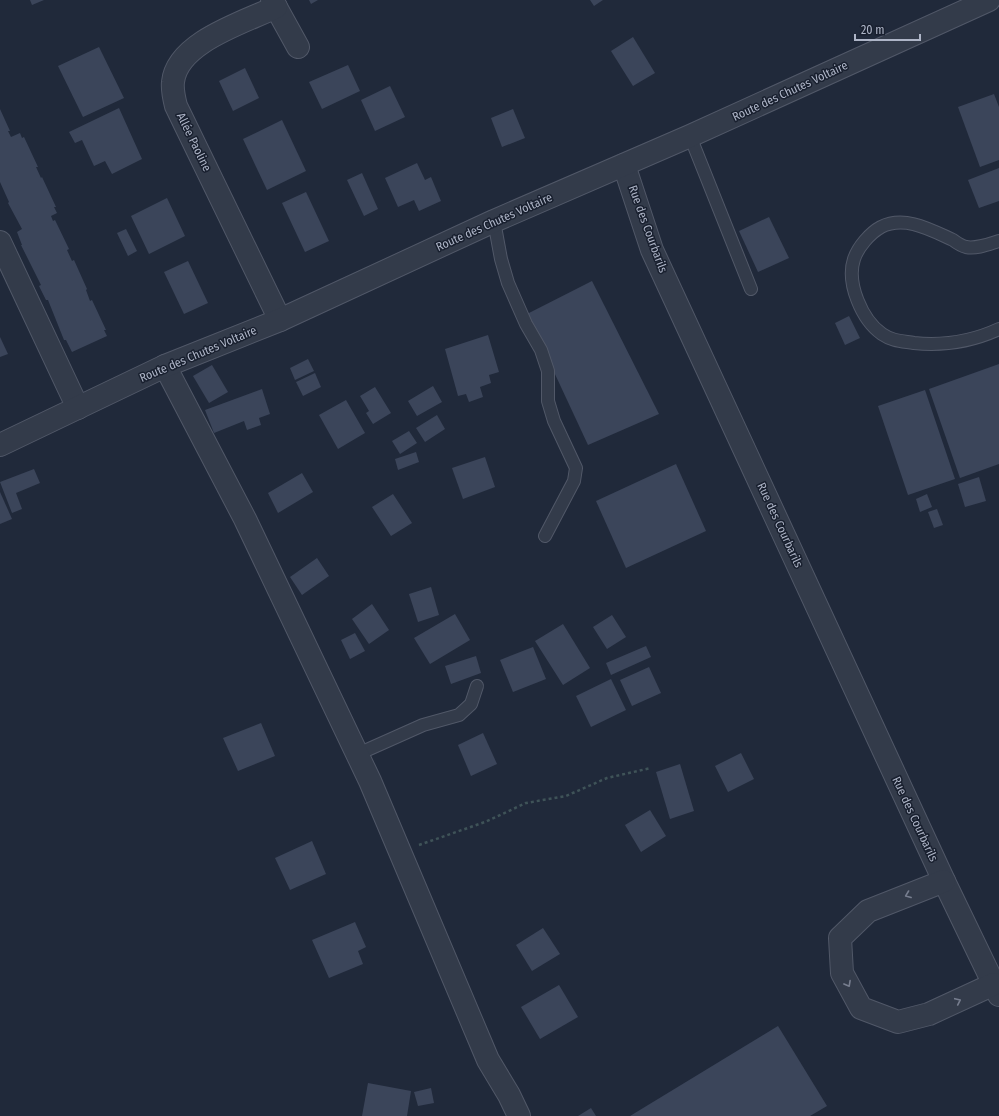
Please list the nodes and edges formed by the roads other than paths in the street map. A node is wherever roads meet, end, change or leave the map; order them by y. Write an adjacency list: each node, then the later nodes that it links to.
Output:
1 (988, 0): 4 (street, Route des Chutes Voltaire)
2 (274, 4): 3 (street, Allée Paoline); 10 (street, Allée Paoline)
3 (298, 47)
4 (690, 136): 5 (street, Route des Chutes Voltaire); 9 (lane)
5 (624, 165): 6 (street, Route des Chutes Voltaire); 18 (street, Rue des Courbarils)
6 (494, 221): 10 (street, Route des Chutes Voltaire); 15 (lane)
7 (999, 241): 11 (lane)
8 (0, 242): 13 (street)
9 (751, 289)
10 (280, 320): 12 (street, Route des Chutes Voltaire)
11 (999, 329)
12 (165, 366): 13 (street, Route des Chutes Voltaire); 17 (street)
13 (78, 408): 14 (street, Route des Chutes Voltaire)
14 (0, 445)
15 (545, 536)
16 (477, 686): 17 (lane)
17 (358, 754): 20 (street)
18 (944, 881): 19 (street, Rue des Courbarils); 19 (street, Rue des Courbarils, one-way to 19)
19 (996, 990)
20 (519, 1116)

